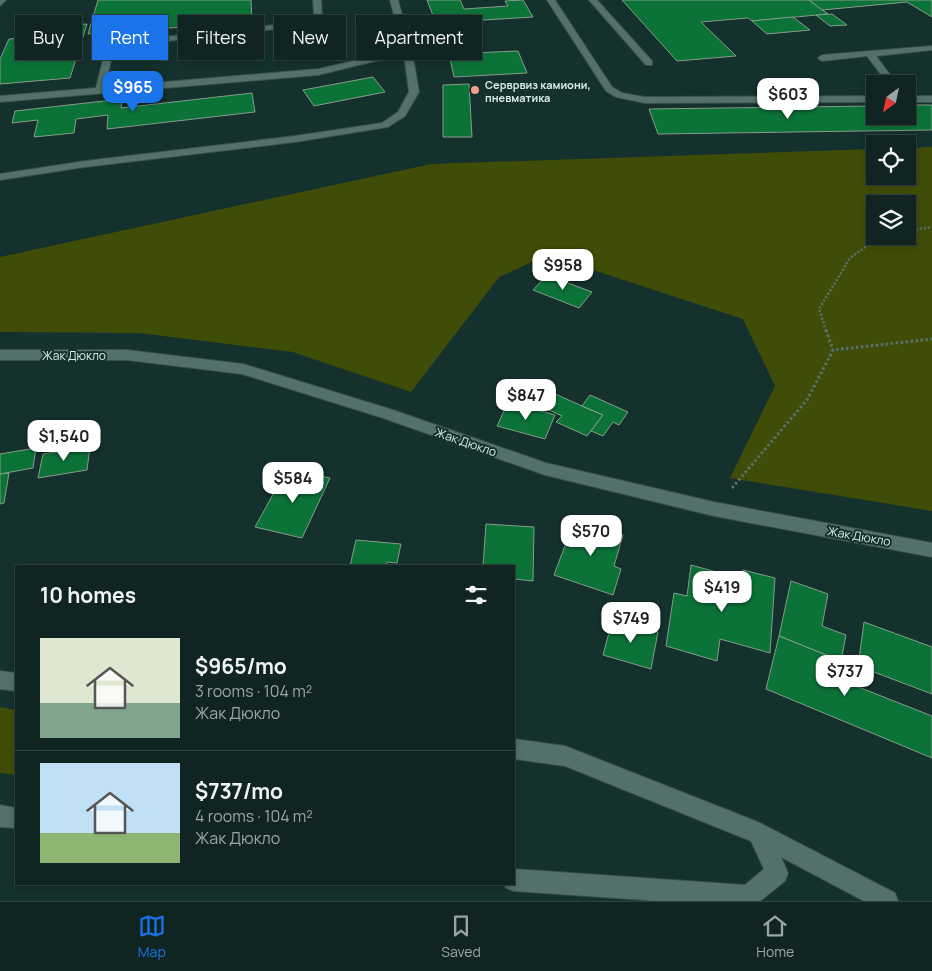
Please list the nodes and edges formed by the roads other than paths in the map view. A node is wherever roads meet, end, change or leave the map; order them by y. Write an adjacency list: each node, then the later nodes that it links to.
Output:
1 (2, 0): 6 (street)
2 (317, 0): 15 (street)
3 (394, 0): 7 (street)
4 (551, 0): 17 (street)
5 (593, 0): 13 (street)
6 (0, 4)
7 (398, 15)
8 (932, 48): 9 (street)
9 (870, 54): 10 (street); 14 (street)
10 (822, 58)
11 (369, 60): 15 (street)
12 (409, 60): 20 (street)
13 (649, 62)
14 (886, 75)
15 (100, 90): 16 (street)
16 (0, 99)
17 (866, 99)
18 (916, 99): 19 (street)
19 (932, 99)
20 (0, 177)
21 (0, 355): 22 (street, Жак Дюкло)
22 (932, 550)
23 (0, 680): 24 (street)
24 (15, 682)
25 (515, 749): 28 (street)
26 (0, 816): 27 (street)
27 (15, 818)
28 (758, 833): 29 (street); 30 (street)
29 (515, 880)
30 (887, 901)

